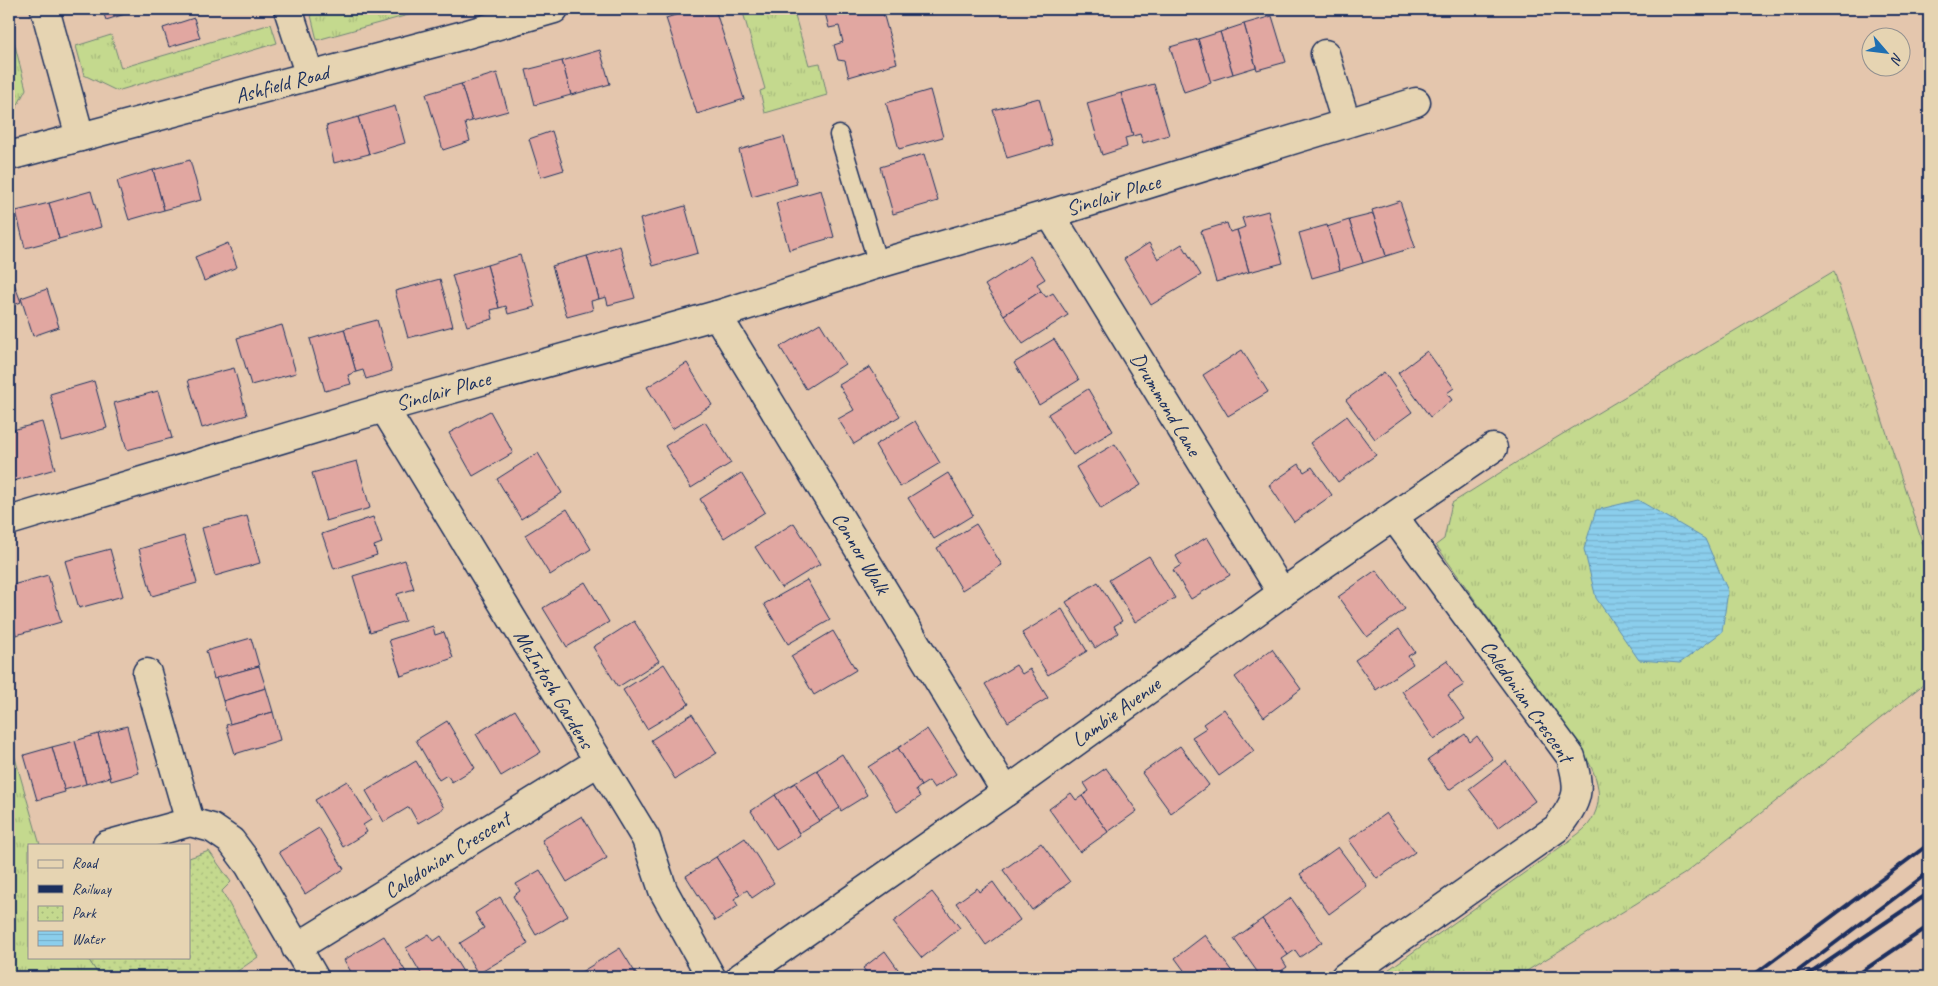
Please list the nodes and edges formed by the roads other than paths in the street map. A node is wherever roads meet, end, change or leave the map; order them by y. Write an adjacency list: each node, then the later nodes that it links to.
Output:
1 (45, 9): 9 (street)
2 (288, 9): 5 (street)
3 (554, 9): 5 (street, Ashfield Road)
4 (1325, 54): 7 (street)
5 (310, 76): 9 (street, Ashfield Road)
6 (1416, 102): 7 (street, Sinclair Place)
7 (1346, 122): 11 (street, Sinclair Place)
8 (839, 135): 12 (lane)
9 (80, 137): 10 (street, Ashfield Road)
10 (9, 156)
11 (1050, 214): 12 (street, Sinclair Place); 18 (street, Drummond Lane)
12 (878, 264): 13 (street, Sinclair Place)
13 (717, 315): 14 (street, Sinclair Place); 21 (street, Connor Walk)
14 (384, 408): 17 (street, Sinclair Place); 20 (street, McIntosh Gardens)
15 (1493, 448): 16 (street, Lambie Avenue)
16 (1394, 517): 18 (street, Lambie Avenue); 28 (street, Caledonian Crescent)
17 (9, 521)
18 (1282, 593): 21 (street, Lambie Avenue)
19 (147, 672): 22 (street)
20 (598, 762): 24 (street, Caledonian Crescent); 26 (street, McIntosh Gardens)
21 (1006, 792): 27 (street, Lambie Avenue)
22 (190, 822): 23 (street); 24 (street)
23 (111, 844)
24 (296, 948): 25 (street)
25 (314, 977)
26 (711, 977)
27 (741, 977)
28 (1345, 977)

